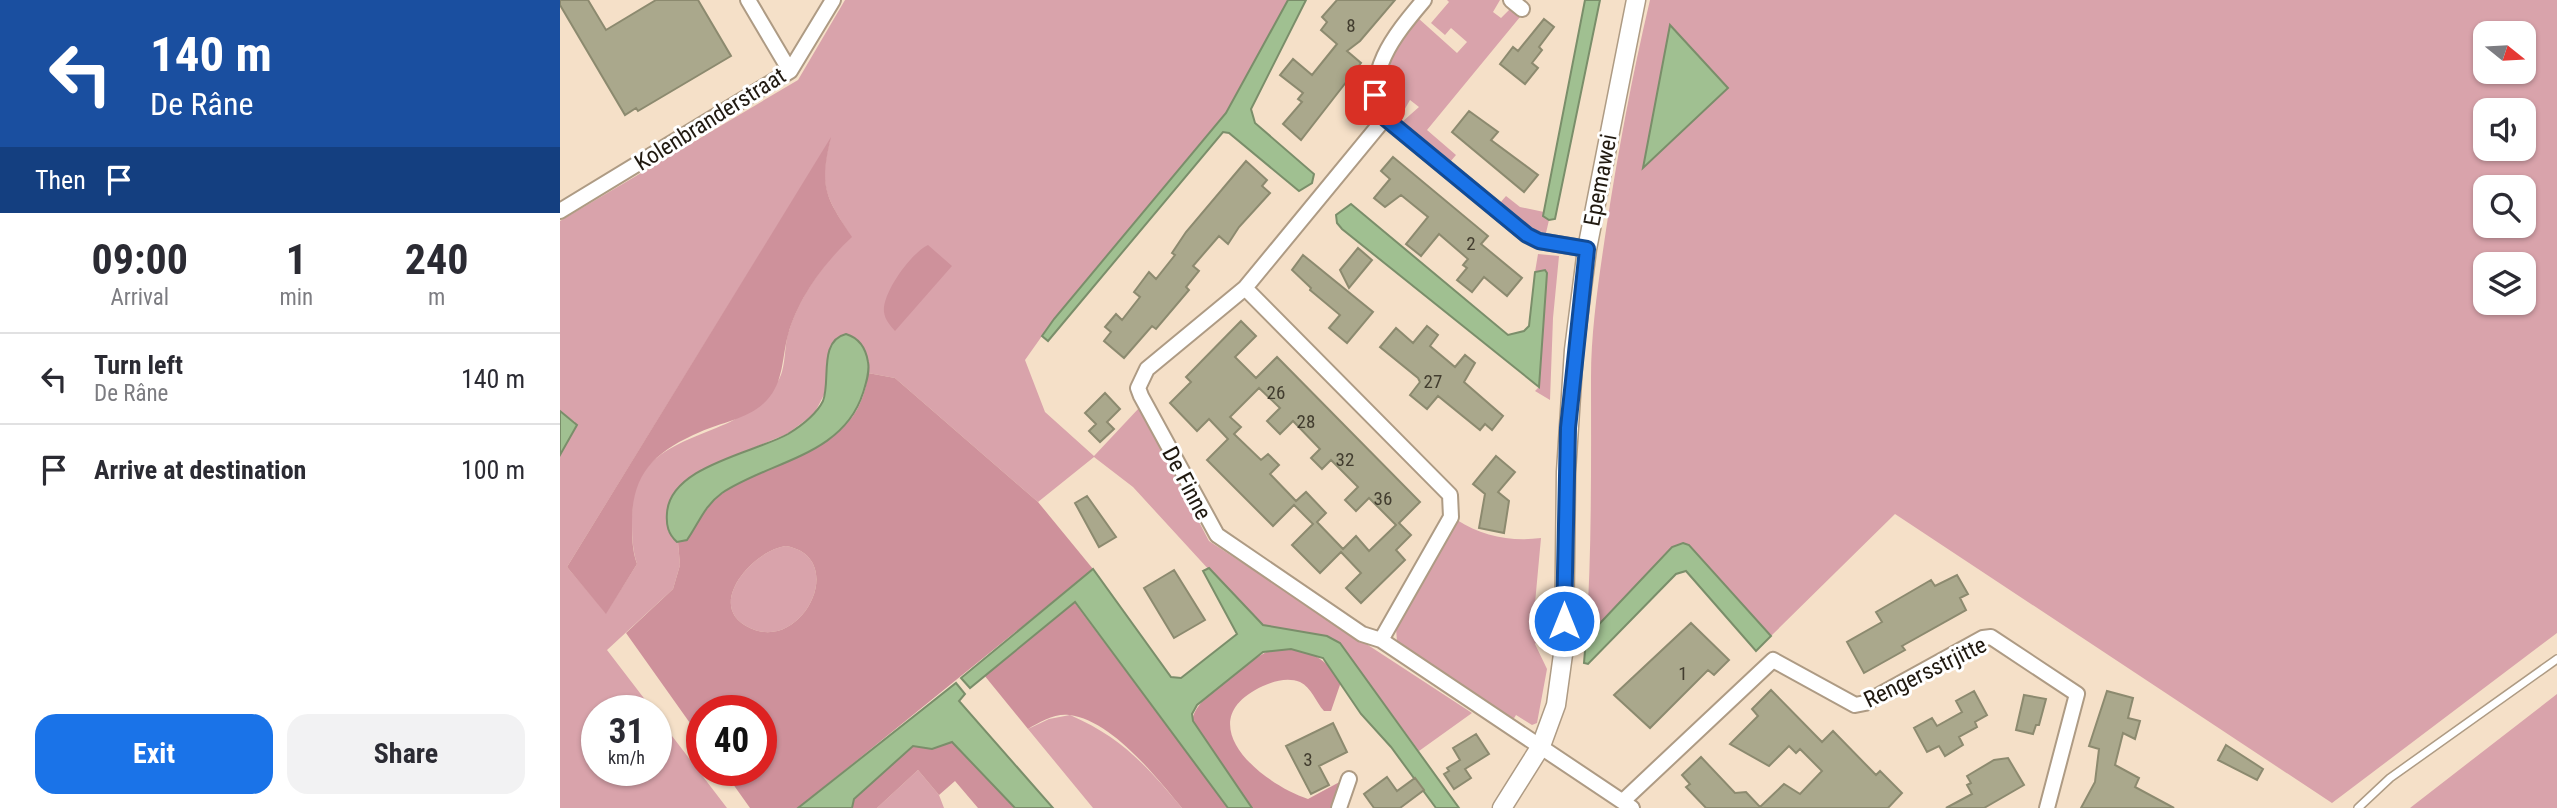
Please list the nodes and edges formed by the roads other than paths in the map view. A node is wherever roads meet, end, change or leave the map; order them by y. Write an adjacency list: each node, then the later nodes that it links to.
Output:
1 (748, 0): 5 (street)
2 (833, 0): 5 (street, Kolenbranderstraat)
3 (1424, 0): 6 (street)
4 (1636, 0): 8 (street, Epemawei)
5 (790, 71): 7 (street, Kolenbranderstraat)
6 (1385, 118): 8 (street); 9 (street, De Finne)
7 (560, 211)
8 (1587, 249): 12 (street, Epemawei)
9 (1245, 288): 10 (street); 10 (street, De Finne)
10 (1381, 640): 12 (street, De Finne)
11 (2557, 659): 18 (lane)
12 (1542, 746): 14 (street, De Finne); 16 (street, Epemawei)
13 (1349, 779): 15 (street)
14 (1627, 805): 17 (street, Rengersstrjitte)
15 (1339, 808)
16 (1502, 808)
17 (2047, 808)
18 (2358, 808)

